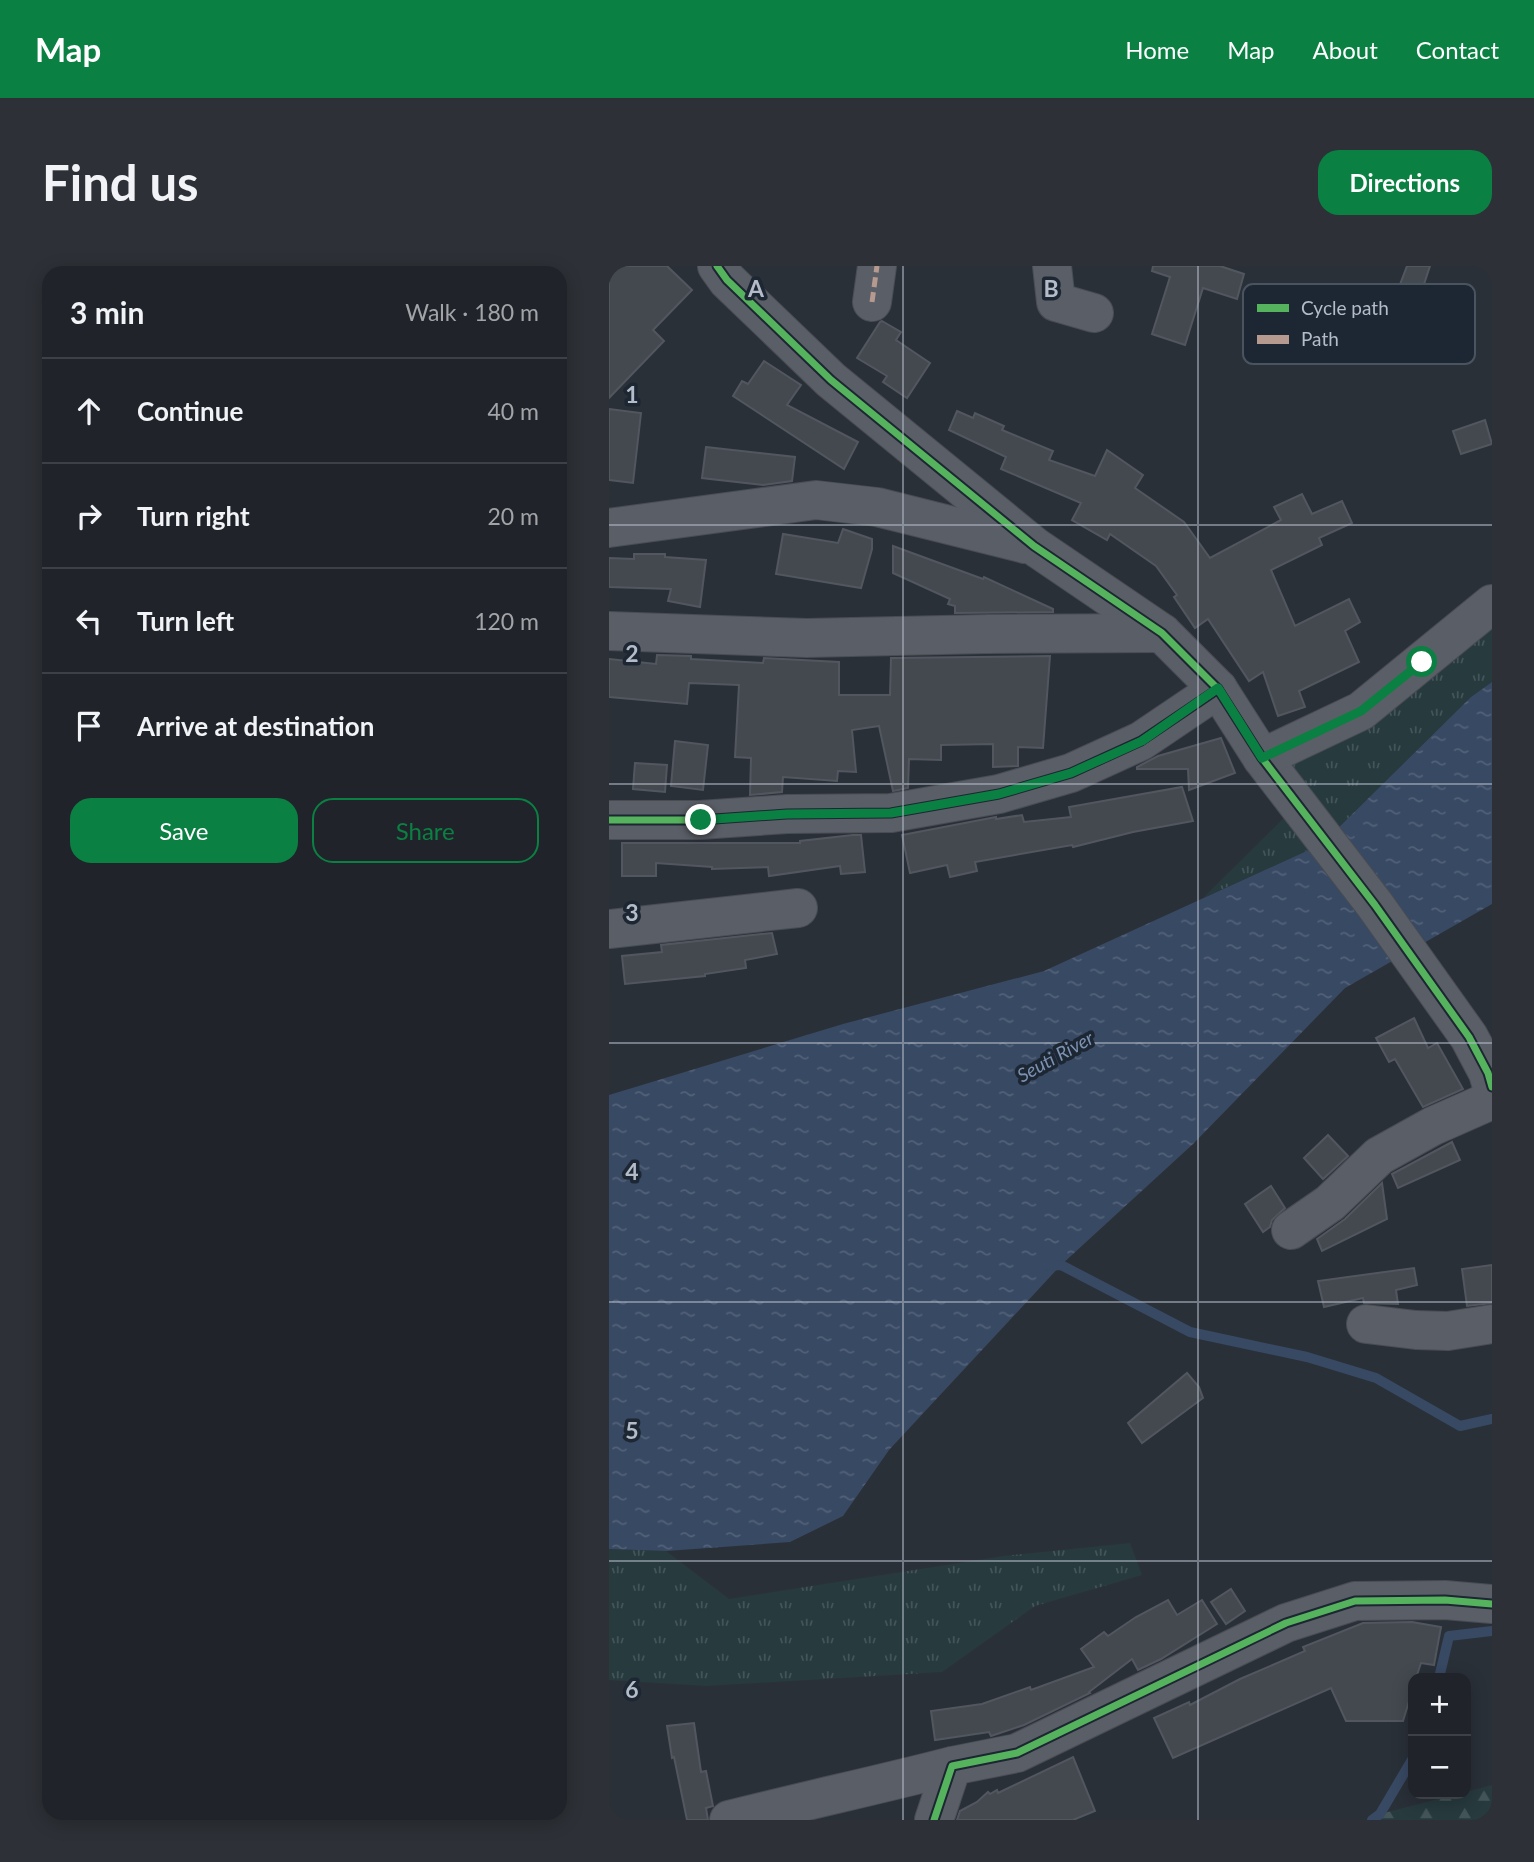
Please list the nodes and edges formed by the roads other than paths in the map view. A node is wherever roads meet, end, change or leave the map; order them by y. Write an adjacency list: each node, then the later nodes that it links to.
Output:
1 (717, 266): 5 (street)
2 (1052, 266): 3 (street)
3 (1094, 313)
4 (609, 528): 5 (street)
5 (1034, 546): 8 (street)
6 (1492, 604): 10 (street)
7 (609, 631): 8 (street)
8 (1162, 633): 9 (street)
9 (1218, 688): 10 (street); 11 (street)
10 (1262, 758): 14 (street)
11 (609, 820)
12 (798, 908): 13 (street)
13 (609, 929)
14 (1491, 1083): 15 (street)
15 (1291, 1230)
16 (1366, 1324): 17 (street)
17 (1492, 1324)
18 (1492, 1604): 19 (street)
19 (952, 1766): 20 (street); 21 (street)
20 (729, 1820)
21 (934, 1820)

